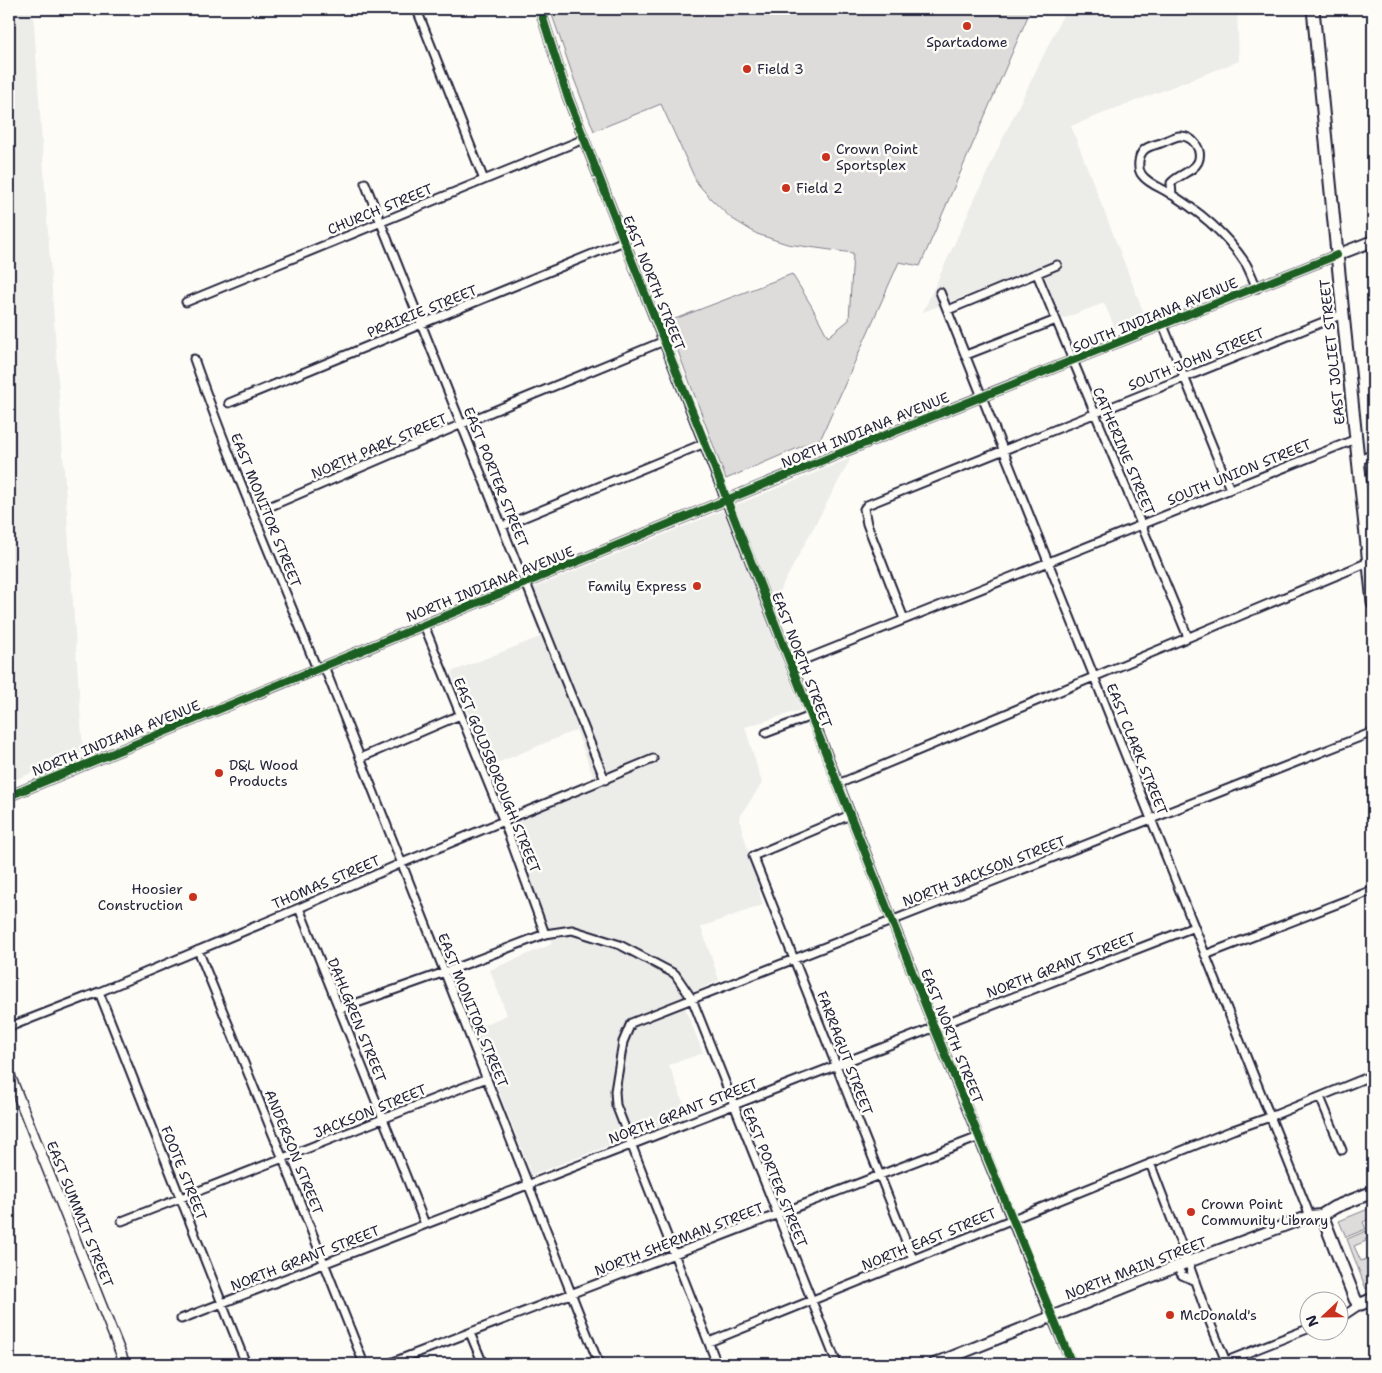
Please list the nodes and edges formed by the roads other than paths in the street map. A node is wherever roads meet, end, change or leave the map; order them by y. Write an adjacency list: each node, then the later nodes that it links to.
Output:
1 (540, 9): 4 (street, EAST NORTH STREET)
2 (1313, 9): 11 (main road, EAST JOLIET STREET)
3 (419, 15): 5 (street)
4 (584, 139): 5 (street, CHURCH STREET); 9 (street, EAST NORTH STREET)
5 (484, 180): 8 (street, CHURCH STREET)
6 (365, 183): 8 (street, EAST PORTER STREET)
7 (1172, 195): 7 (street); 14 (street)
8 (381, 222): 16 (street, CHURCH STREET); 20 (street, EAST PORTER STREET)
9 (624, 241): 20 (street, PRAIRIE STREET); 22 (street, EAST NORTH STREET)
10 (1373, 241): 11 (main road, SOUTH INDIANA AVENUE)
11 (1338, 255): 14 (street, SOUTH INDIANA AVENUE); 18 (main road, EAST JOLIET STREET)
12 (1057, 265): 13 (street)
13 (1037, 274): 17 (street); 19 (street, CATHERINE STREET)
14 (1256, 288): 21 (street, SOUTH INDIANA AVENUE)
15 (940, 292): 17 (street, EAST CLARK STREET)
16 (186, 302)
17 (948, 310): 23 (street, EAST CLARK STREET)
18 (1343, 314): 26 (street, SOUTH JOHN STREET); 31 (main road, EAST JOLIET STREET)
19 (1056, 320): 23 (street); 25 (street, CATHERINE STREET)
20 (421, 325): 28 (street, PRAIRIE STREET); 30 (street, EAST PORTER STREET)
21 (1164, 325): 25 (street, SOUTH INDIANA AVENUE); 26 (street)
22 (664, 341): 30 (street, NORTH PARK STREET); 32 (street, EAST NORTH STREET)
23 (966, 355): 27 (street, EAST CLARK STREET)
24 (194, 359): 49 (street, EAST MONITOR STREET)
25 (1073, 361): 27 (street, SOUTH INDIANA AVENUE); 29 (street, CATHERINE STREET)
26 (1185, 377): 29 (street, SOUTH JOHN STREET); 36 (street)
27 (982, 397): 33 (street, EAST CLARK STREET); 37 (street, NORTH INDIANA AVENUE)
28 (229, 403)
29 (1094, 413): 33 (street, SOUTH JOHN STREET); 39 (street, CATHERINE STREET)
30 (462, 424): 38 (street, NORTH PARK STREET); 40 (street, EAST PORTER STREET)
31 (1356, 438): 35 (main road, EAST JOLIET STREET); 36 (street, SOUTH UNION STREET)
32 (705, 443): 37 (street, EAST NORTH STREET); 40 (street)
33 (1003, 450): 42 (street, EAST CLARK STREET); 45 (street, SOUTH JOHN STREET)
34 (1373, 454): 35 (street)
35 (1358, 461): 41 (main road, EAST JOLIET STREET)
36 (1230, 489): 39 (street, SOUTH UNION STREET)
37 (727, 500): 43 (street, NORTH INDIANA AVENUE); 48 (street, EAST NORTH STREET)
38 (271, 506)
39 (1141, 525): 42 (street, SOUTH UNION STREET); 47 (street, CATHERINE STREET)
40 (503, 526): 43 (street, EAST PORTER STREET)
41 (1371, 561): 44 (main road, EAST JOLIET STREET); 47 (street)
42 (1048, 562): 45 (street, SOUTH UNION STREET); 50 (street, EAST CLARK STREET)
43 (526, 583): 46 (street, NORTH INDIANA AVENUE); 57 (street, EAST PORTER STREET)
44 (1373, 602)
45 (904, 619): 48 (street, SOUTH UNION STREET)
46 (424, 625): 49 (street, NORTH INDIANA AVENUE); 51 (street, EAST GOLDSBOROUGH STREET)
47 (1188, 637): 50 (street)
48 (791, 665): 52 (street, EAST NORTH STREET)
49 (320, 667): 55 (street, EAST MONITOR STREET); 59 (street, NORTH INDIANA AVENUE)
50 (1094, 677): 58 (street); 61 (street, EAST CLARK STREET)
51 (460, 715): 55 (street); 62 (street, EAST GOLDSBOROUGH STREET)
52 (811, 716): 54 (street); 58 (street, EAST NORTH STREET)
53 (1373, 732): 61 (street, NORTH JACKSON STREET)
54 (766, 733)
55 (360, 758): 63 (street, EAST MONITOR STREET)
56 (653, 759): 57 (street, THOMAS STREET)
57 (605, 780): 62 (street, THOMAS STREET)
58 (838, 784): 60 (street, EAST NORTH STREET)
59 (9, 796)
60 (850, 815): 66 (street, EAST NORTH STREET); 71 (street, FARRAGUT STREET)
61 (1151, 819): 66 (street, NORTH JACKSON STREET); 67 (street, EAST CLARK STREET)
62 (504, 822): 63 (street, THOMAS STREET); 68 (street, EAST GOLDSBOROUGH STREET)
63 (402, 863): 65 (street, THOMAS STREET); 72 (street, EAST MONITOR STREET)
64 (1373, 890): 70 (street)
65 (299, 908): 69 (street, THOMAS STREET); 75 (street, DAHLGREN STREET)
66 (893, 921): 71 (street, NORTH JACKSON STREET); 77 (street, EAST NORTH STREET)
67 (1194, 927): 70 (street, EAST CLARK STREET); 77 (street, NORTH GRANT STREET)
68 (545, 934): 72 (street); 74 (street, EAST PORTER STREET)
69 (198, 950): 73 (street, THOMAS STREET); 89 (street, ANDERSON STREET)
70 (1205, 955): 84 (street, EAST CLARK STREET)
71 (794, 958): 74 (street, NORTH JACKSON STREET); 78 (street, FARRAGUT STREET)
72 (445, 972): 75 (street); 81 (street, EAST MONITOR STREET)
73 (99, 992): 76 (street, THOMAS STREET); 94 (street, FOOTE STREET)
74 (692, 999): 83 (street, EAST PORTER STREET); 87 (street, NORTH JACKSON STREET)
75 (340, 1010): 85 (street, DAHLGREN STREET)
76 (9, 1027)
77 (934, 1028): 78 (street, NORTH GRANT STREET); 86 (street, EAST NORTH STREET)
78 (836, 1066): 83 (street, NORTH GRANT STREET); 91 (street, FARRAGUT STREET)
79 (9, 1074): 119 (street, EAST SUMMIT STREET)
80 (1373, 1076): 82 (street, NORTH EAST STREET)
81 (486, 1078): 85 (street, JACKSON STREET); 92 (street, EAST MONITOR STREET)
82 (1320, 1097): 84 (street, NORTH EAST STREET); 88 (street)
83 (733, 1105): 87 (street, NORTH GRANT STREET); 95 (street, EAST PORTER STREET)
84 (1270, 1117): 90 (street, NORTH EAST STREET); 96 (street, EAST CLARK STREET)
85 (383, 1118): 89 (street, JACKSON STREET); 100 (street, DAHLGREN STREET)
86 (979, 1137): 91 (street, NORTH SHERMAN STREET); 98 (street, EAST NORTH STREET)
87 (632, 1145): 92 (street, NORTH GRANT STREET); 101 (street)
88 (1342, 1150)
89 (284, 1158): 94 (street, JACKSON STREET); 104 (street, ANDERSON STREET)
90 (1150, 1163): 98 (street, NORTH EAST STREET); 103 (street)
91 (879, 1175): 95 (street, NORTH SHERMAN STREET); 102 (street, FARRAGUT STREET)
92 (528, 1185): 100 (street, NORTH GRANT STREET); 107 (street, EAST MONITOR STREET)
93 (1373, 1192): 97 (main road)
94 (180, 1197): 99 (street, JACKSON STREET); 110 (street, FOOTE STREET)
95 (777, 1215): 101 (street, NORTH SHERMAN STREET); 109 (street, EAST PORTER STREET)
96 (1310, 1216): 97 (main road, NORTH MAIN STREET); 103 (main road, NORTH MAIN STREET)
97 (1322, 1216): 111 (main road)
98 (1012, 1219): 102 (street, NORTH EAST STREET); 113 (street, EAST NORTH STREET)
99 (122, 1221)
100 (425, 1224): 104 (street, NORTH GRANT STREET)
101 (674, 1254): 107 (street, NORTH SHERMAN STREET); 117 (street)
102 (913, 1259): 109 (street, NORTH EAST STREET)
103 (1188, 1262): 105 (main road, NORTH MAIN STREET); 106 (street)
104 (325, 1263): 110 (street, NORTH GRANT STREET); 121 (street, ANDERSON STREET)
105 (1176, 1267): 106 (street); 113 (main road, NORTH MAIN STREET)
106 (1195, 1281): 118 (street)
107 (572, 1294): 116 (street, NORTH SHERMAN STREET); 124 (street, EAST MONITOR STREET)
108 (1373, 1299): 111 (main road)
109 (811, 1301): 117 (street, NORTH EAST STREET); 126 (street, EAST PORTER STREET)
110 (222, 1303): 114 (street, NORTH GRANT STREET); 120 (street, FOOTE STREET)
111 (1361, 1304): 112 (street)
112 (1350, 1311)
113 (1051, 1316): 127 (main road, NORTH MAIN STREET); 128 (street)
114 (181, 1319)
115 (1300, 1332): 118 (street)
116 (470, 1333): 122 (street, NORTH SHERMAN STREET); 123 (street)
117 (708, 1342): 125 (street)
118 (1224, 1363)
119 (125, 1364)
120 (246, 1364)
121 (364, 1364)
122 (388, 1364)
123 (483, 1364)
124 (600, 1364)
125 (717, 1364)
126 (837, 1364)
127 (934, 1364)
128 (1072, 1364)

